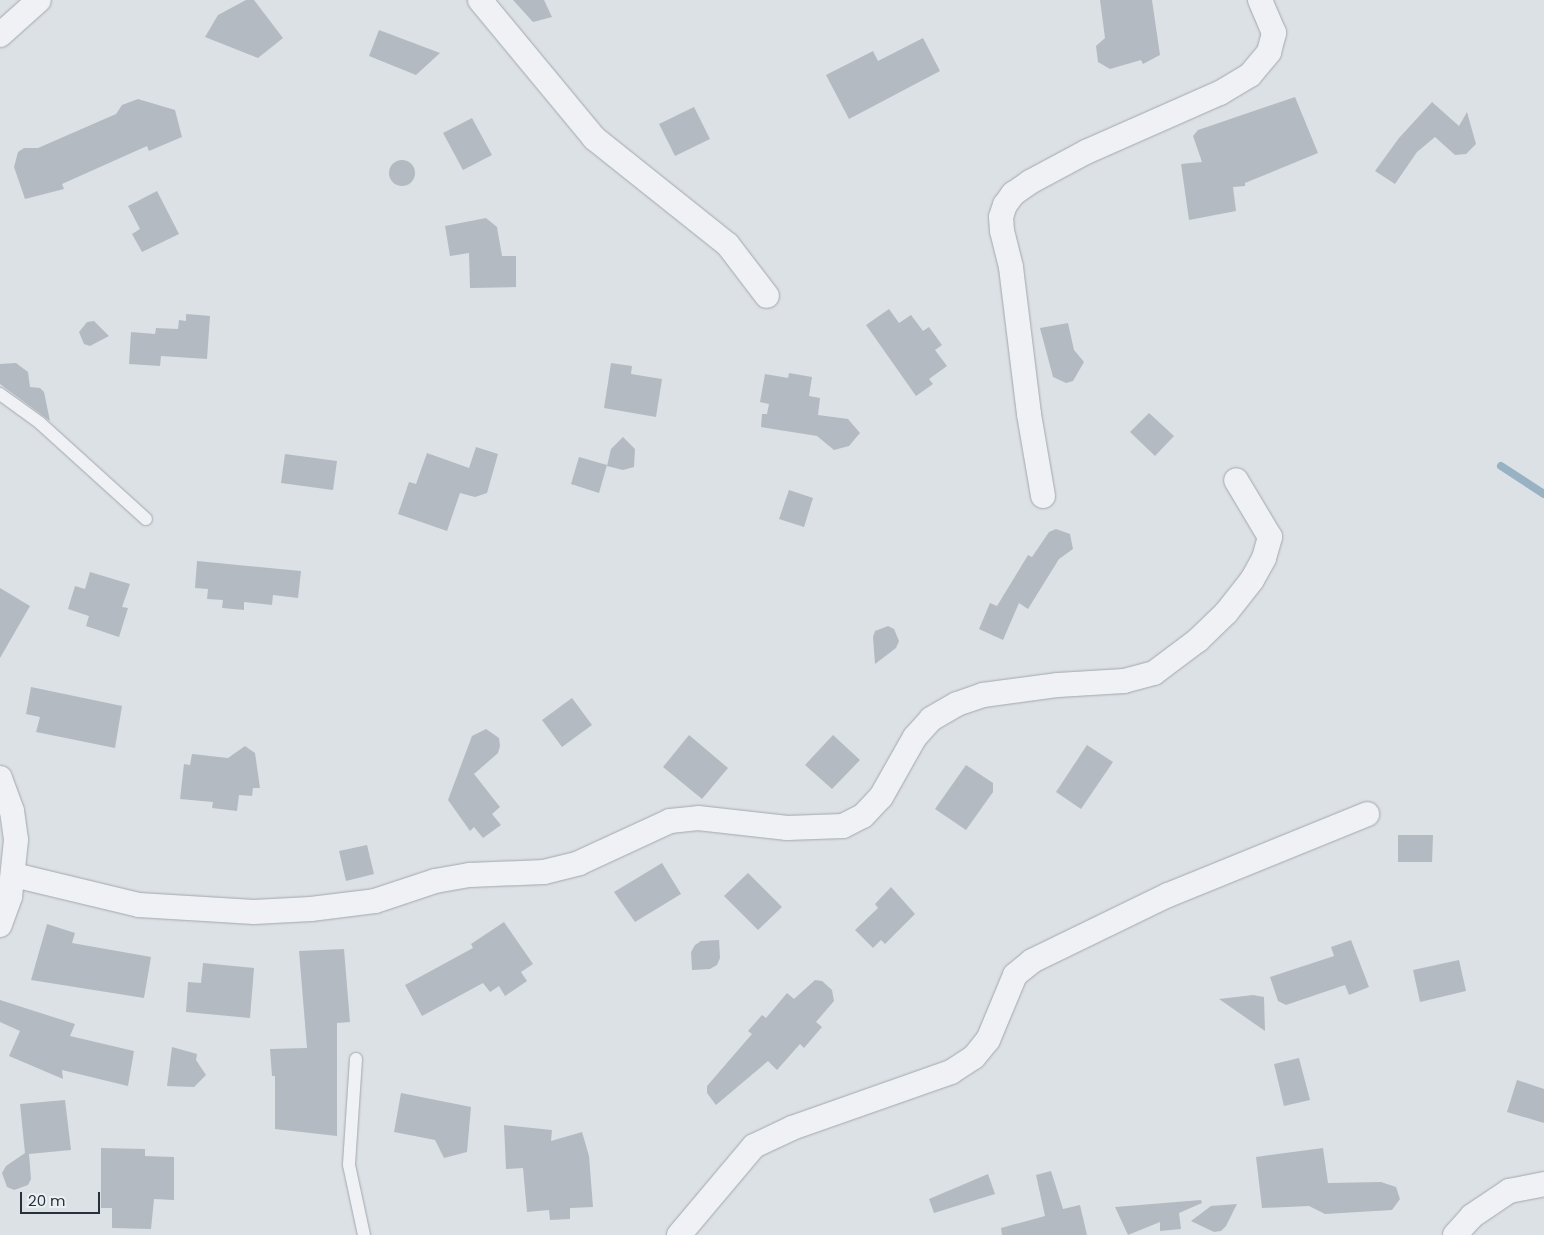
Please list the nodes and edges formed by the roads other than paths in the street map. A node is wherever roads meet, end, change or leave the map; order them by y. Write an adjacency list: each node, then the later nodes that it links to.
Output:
1 (39, 0): 4 (street)
2 (480, 0): 5 (street)
3 (1260, 0): 8 (street)
4 (0, 35)
5 (767, 296)
6 (0, 394): 9 (lane)
7 (1236, 480): 12 (street)
8 (1043, 496)
9 (146, 519)
10 (0, 778): 12 (street)
11 (1367, 814): 17 (street)
12 (14, 875): 13 (street)
13 (0, 925)
14 (356, 1059): 16 (lane)
15 (1544, 1184): 18 (street)
16 (364, 1235)
17 (679, 1235)
18 (1454, 1235)

